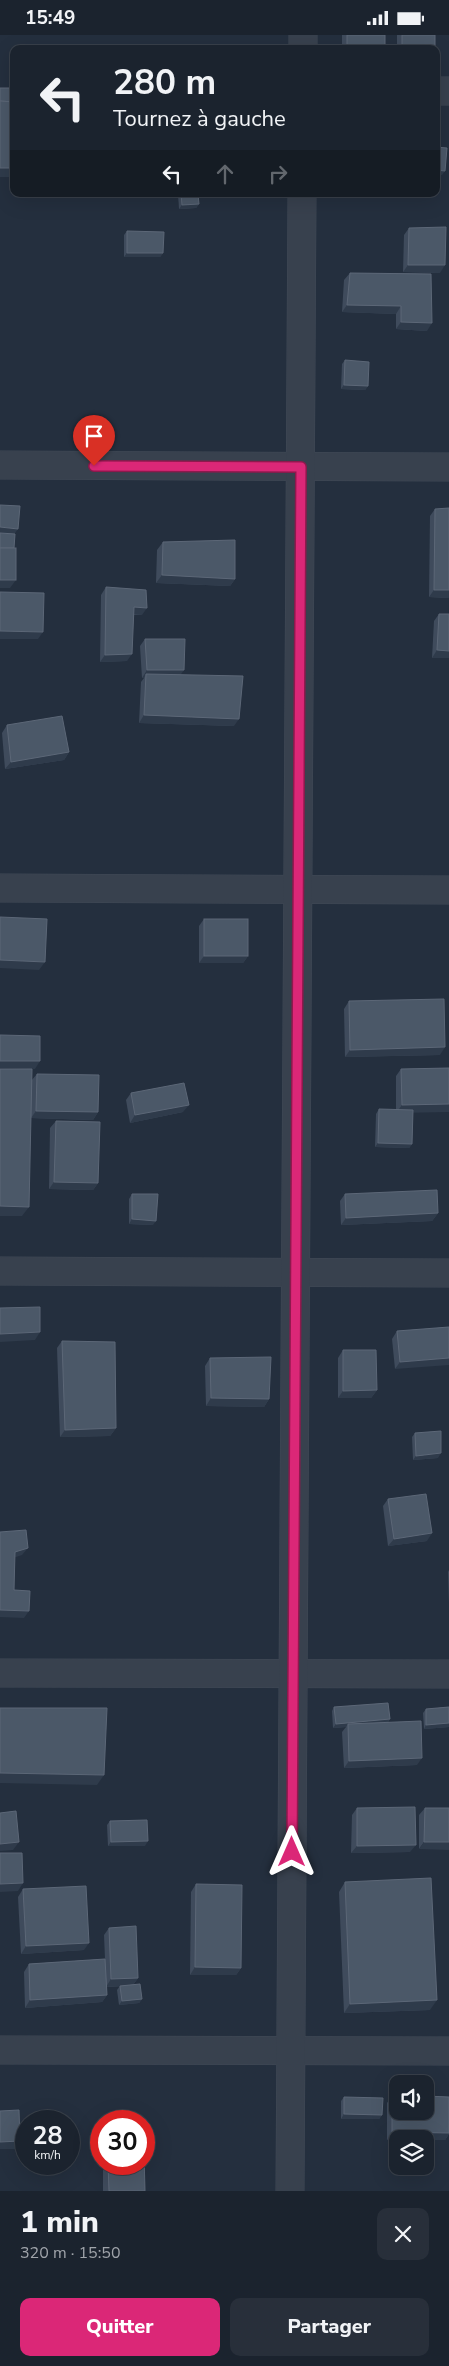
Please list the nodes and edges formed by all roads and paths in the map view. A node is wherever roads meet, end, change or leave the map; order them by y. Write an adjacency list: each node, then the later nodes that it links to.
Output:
1 (302, 197): 3 (street)
2 (0, 465): 3 (street)
3 (301, 467): 4 (street); 6 (street)
4 (449, 467)
5 (0, 888): 6 (street)
6 (298, 889): 7 (street); 9 (street)
7 (449, 890)
8 (0, 1271): 9 (street)
9 (296, 1272): 10 (street); 12 (street)
10 (449, 1273)
11 (0, 1673): 12 (street)
12 (293, 1674): 13 (street); 15 (street)
13 (449, 1674)
14 (0, 2050): 15 (street)
15 (291, 2051): 16 (street); 17 (street)
16 (449, 2051)
17 (290, 2191)

